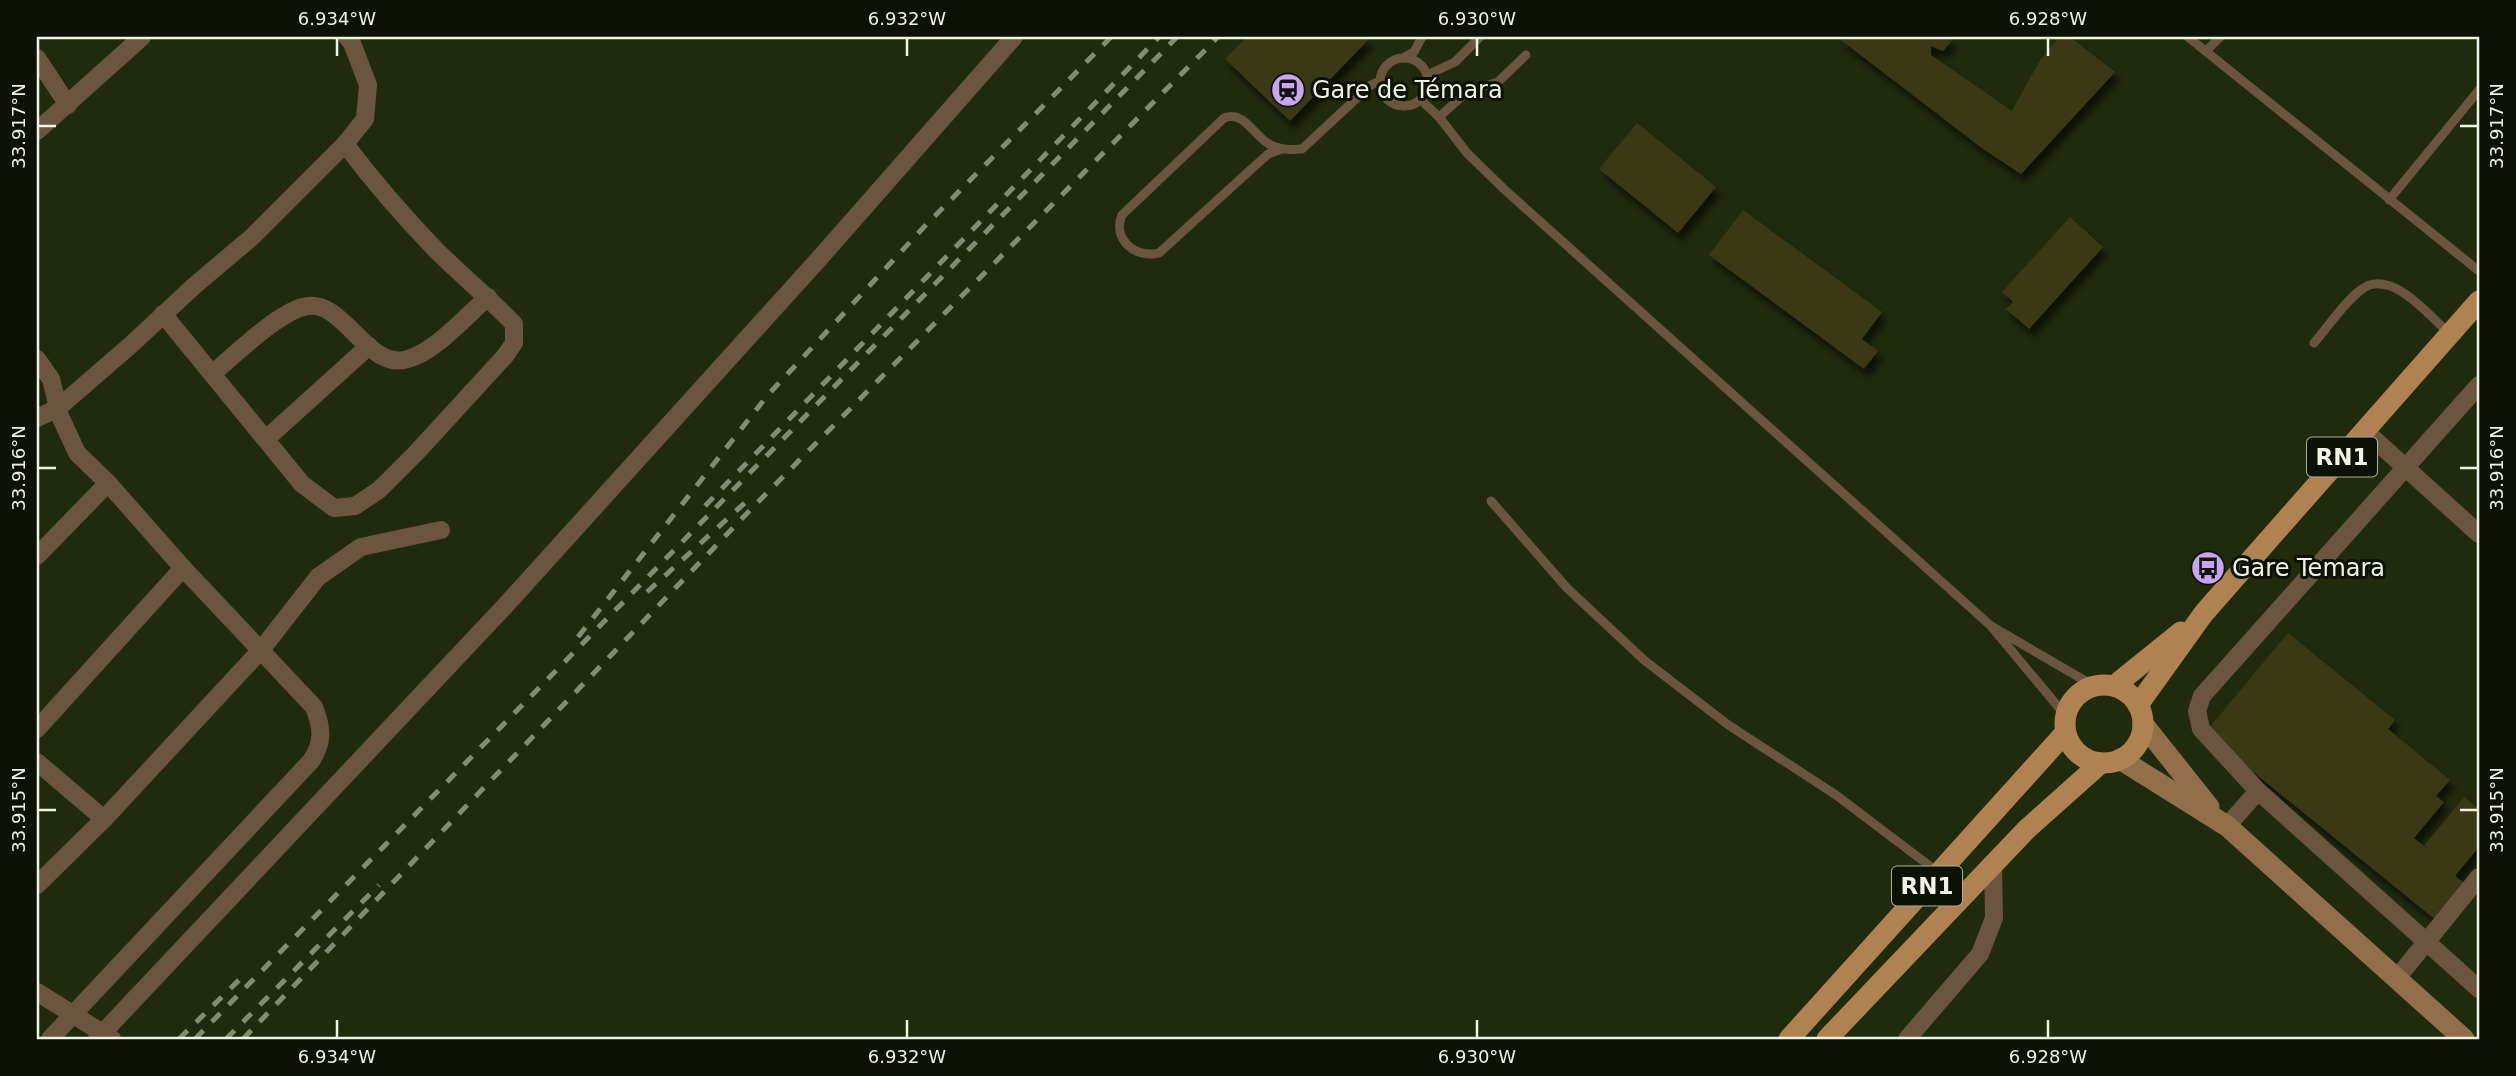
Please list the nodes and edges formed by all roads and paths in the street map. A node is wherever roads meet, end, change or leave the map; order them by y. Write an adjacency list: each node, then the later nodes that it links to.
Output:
1 (142, 37): 16 (street)
2 (347, 37): 19 (street)
3 (1014, 37): 64 (street)
4 (1422, 37): 11 (lane)
5 (1480, 37): 12 (lane)
6 (2188, 37): 8 (lane)
7 (2220, 37): 8 (lane)
8 (2206, 51): 21 (lane)
9 (1526, 55): 17 (lane)
10 (37, 58): 16 (street)
11 (1403, 58): 12 (lane); 13 (lane)
12 (1427, 75): 15 (lane)
13 (1380, 81): 15 (lane); 20 (lane)
14 (2479, 89): 21 (lane)
15 (1421, 100): 17 (lane)
16 (68, 105): 18 (street)
17 (1439, 117): 44 (lane)
18 (37, 131)
19 (345, 144): 23 (street); 25 (street)
20 (1282, 149): 20 (lane)
21 (2389, 200): 22 (lane)
22 (2479, 271)
23 (488, 297): 28 (street); 35 (street)
24 (2479, 301): 26 (main road, RN1)
25 (163, 314): 30 (street); 32 (street)
26 (2450, 334): 27 (lane); 34 (main road, RN1)
27 (2314, 343)
28 (369, 346): 30 (street); 35 (street)
29 (37, 359): 32 (street)
30 (212, 374): 35 (street)
31 (2479, 385): 36 (street)
32 (58, 408): 33 (street); 37 (street)
33 (37, 418)
34 (2365, 431): 36 (street); 43 (main road, RN1)
35 (266, 439)
36 (2406, 466): 40 (street); 52 (street)
37 (108, 483): 41 (street); 42 (street)
38 (1491, 501): 56 (lane)
39 (441, 530): 45 (street)
40 (2479, 534)
41 (37, 556)
42 (183, 568): 45 (street); 49 (street)
43 (2204, 613): 46 (main road, RN1); 47 (main road, RN1)
44 (1991, 626): 46 (lane); 48 (lane)
45 (261, 650): 53 (street); 63 (street)
46 (2104, 686): 47 (main road); 48 (main road, RN1)
47 (2140, 715): 50 (main road, RN1); 54 (main road)
48 (2065, 724): 50 (main road); 56 (main road, RN1)
49 (37, 729)
50 (2110, 761): 54 (main road); 55 (main road, RN1)
51 (37, 762): 53 (street)
52 (2258, 791): 54 (street); 59 (street)
53 (104, 819): 58 (street)
54 (2223, 823): 60 (main road)
55 (1993, 865): 67 (main road, RN1); 68 (street)
56 (1939, 873): 66 (main road, RN1)
57 (2479, 877): 59 (street)
58 (37, 885)
59 (2427, 943): 60 (street); 61 (street)
60 (2397, 978): 69 (main road)
61 (2479, 989)
62 (37, 992): 65 (street, bridge)
63 (50, 1039)
64 (97, 1039)
65 (113, 1039)
66 (1789, 1039)
67 (1827, 1039)
68 (1907, 1039)
69 (2465, 1039)

